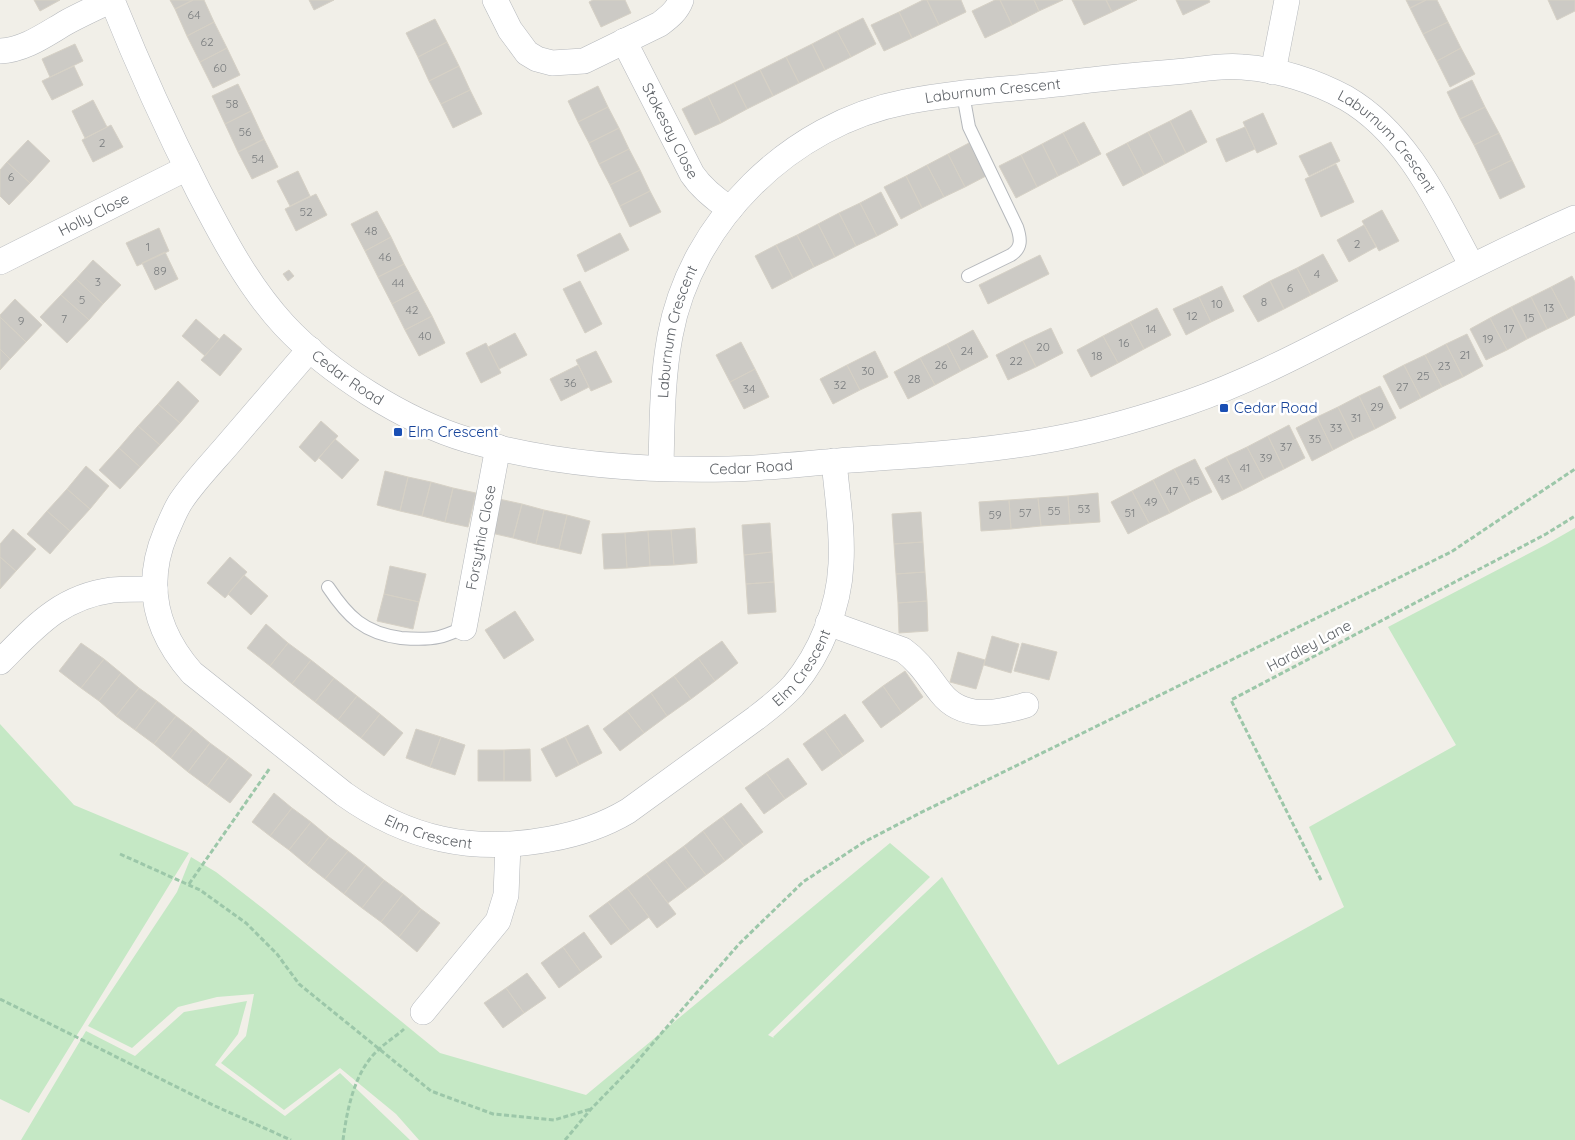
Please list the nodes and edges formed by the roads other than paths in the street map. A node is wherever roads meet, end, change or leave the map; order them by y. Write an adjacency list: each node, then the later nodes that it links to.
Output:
1 (112, 0): 6 (street); 9 (street, Cedar Road)
2 (495, 0): 5 (street)
3 (681, 0): 5 (street)
4 (1287, 0): 7 (street)
5 (624, 41): 10 (street, Stokesay Close)
6 (0, 51)
7 (1273, 72): 8 (street, Laburnum Crescent); 13 (street, Laburnum Crescent)
8 (963, 94): 10 (street, Laburnum Crescent); 14 (lane)
9 (187, 168): 12 (street, Holly Close); 15 (street, Cedar Road)
10 (730, 210): 18 (street, Laburnum Crescent)
11 (1575, 218): 13 (street, Cedar Road)
12 (0, 262)
13 (1472, 266): 17 (street, Cedar Road)
14 (968, 276)
15 (310, 349): 16 (street, Cedar Road); 20 (street, Elm Crescent)
16 (498, 447): 18 (street, Cedar Road); 22 (street, Forsythia Close)
17 (834, 461): 18 (street, Cedar Road); 21 (street, Elm Crescent)
18 (661, 468)
19 (328, 587): 22 (lane)
20 (155, 589): 23 (street); 25 (street, Elm Crescent)
21 (828, 623): 24 (street, Elm Crescent); 25 (street, Elm Crescent)
22 (464, 628)
23 (0, 662)
24 (1026, 705)
25 (508, 845): 26 (street)
26 (423, 1012)

